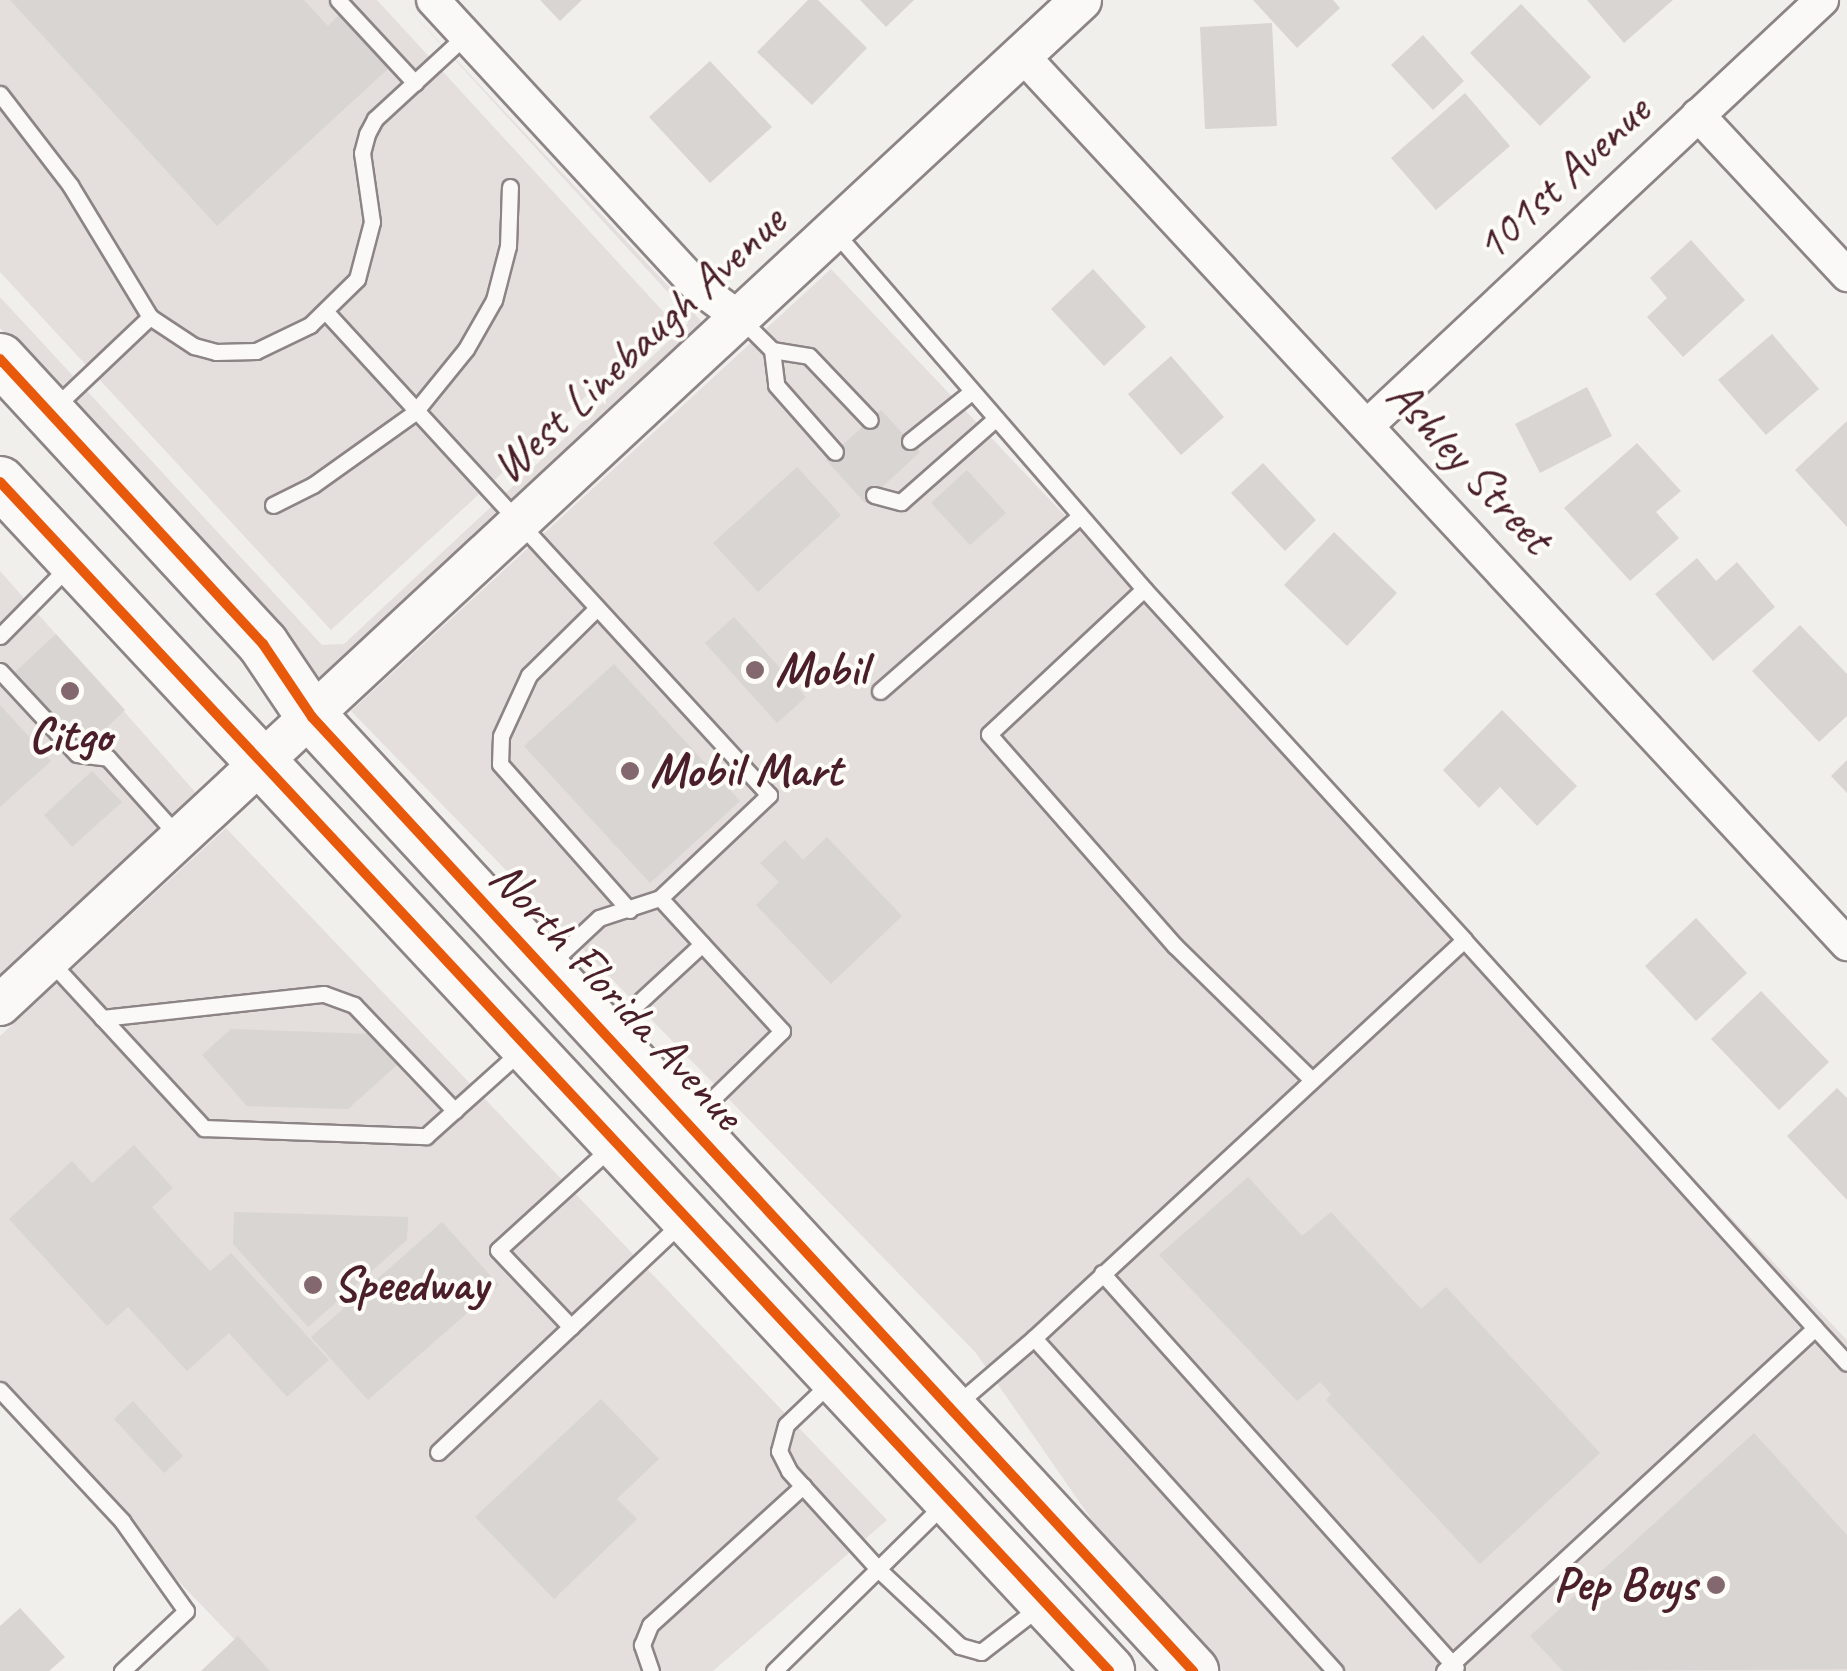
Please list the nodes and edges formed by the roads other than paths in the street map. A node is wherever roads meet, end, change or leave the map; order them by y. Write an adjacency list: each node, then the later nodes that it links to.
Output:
1 (338, 0): 7 (lane)
2 (432, 0): 5 (street)
3 (1081, 0): 6 (street, West Linebaugh Avenue)
4 (1822, 0): 9 (street, 101st Avenue)
5 (466, 36): 7 (lane); 15 (street)
6 (1022, 55): 11 (street, West Linebaugh Avenue); 23 (street, Ashley Street)
7 (415, 82): 13 (lane)
8 (0, 94): 14 (lane)
9 (1698, 115): 12 (street); 23 (street, 101st Avenue)
10 (510, 187): 19 (lane)
11 (834, 230): 15 (street, West Linebaugh Avenue); 18 (lane)
12 (1847, 276)
13 (327, 313): 14 (lane); 19 (lane)
14 (150, 317): 20 (lane)
15 (740, 318): 16 (lane); 30 (street, West Linebaugh Avenue)
16 (772, 350): 21 (lane); 25 (lane)
17 (0, 358): 20 (main road, North Florida Avenue)
18 (970, 393): 22 (lane); 24 (lane)
19 (414, 412): 28 (lane); 30 (lane)
20 (48, 413): 37 (main road, North Florida Avenue)
21 (870, 420)
22 (993, 421): 27 (lane); 29 (lane)
23 (1368, 426): 44 (street, Ashley Street)
24 (910, 441)
25 (835, 452)
26 (0, 482): 31 (main road, North Florida Avenue)
27 (874, 495)
28 (273, 505)
29 (1079, 517): 32 (lane); 36 (lane)
30 (518, 524): 33 (lane); 37 (street, West Linebaugh Avenue)
31 (74, 562): 34 (lane); 38 (main road, North Florida Avenue)
32 (1144, 589): 42 (lane); 51 (lane)
33 (596, 609): 40 (lane); 41 (lane)
34 (0, 636)
35 (0, 671): 39 (lane)
36 (880, 690)
37 (312, 717): 38 (street, West Linebaugh Avenue); 46 (main road, North Florida Avenue)
38 (264, 762): 39 (street, West Linebaugh Avenue); 50 (main road, North Florida Avenue)
39 (180, 838): 45 (street, West Linebaugh Avenue)
40 (660, 898): 41 (lane); 43 (lane)
41 (629, 910): 46 (lane)
42 (1464, 940): 51 (lane); 58 (lane)
43 (702, 944): 49 (lane); 53 (lane)
44 (1847, 944)
45 (48, 960): 47 (street, West Linebaugh Avenue); 48 (lane)
46 (544, 968): 49 (main road, North Florida Avenue)
47 (0, 1005)
48 (102, 1018): 52 (lane); 52 (lane)
49 (604, 1033): 53 (main road, North Florida Avenue)
50 (528, 1046): 52 (lane); 54 (main road, North Florida Avenue)
51 (1310, 1079): 56 (lane)
52 (454, 1111)
53 (687, 1124): 61 (main road, North Florida Avenue)
54 (617, 1142): 55 (main road, North Florida Avenue); 57 (lane)
55 (688, 1217): 57 (lane); 63 (main road, North Florida Avenue)
56 (1102, 1274): 59 (lane); 70 (lane)
57 (570, 1327): 65 (lane)
58 (1815, 1328): 60 (lane); 70 (lane)
59 (1034, 1338): 64 (lane); 76 (lane)
60 (1847, 1363)
61 (914, 1368): 63 (main road); 64 (main road, North Florida Avenue)
62 (0, 1390): 71 (lane)
63 (852, 1394): 66 (lane); 67 (main road, North Florida Avenue)
64 (951, 1408): 75 (main road, North Florida Avenue)
65 (438, 1452)
66 (804, 1486): 68 (lane); 72 (lane)
67 (950, 1499): 68 (lane); 69 (main road, North Florida Avenue)
68 (879, 1570): 69 (lane); 73 (lane)
69 (1044, 1602): 74 (main road, North Florida Avenue)
70 (1452, 1668)
71 (122, 1671)
72 (652, 1671)
73 (774, 1671)
74 (1109, 1671)
75 (1193, 1671)
76 (1336, 1671)

